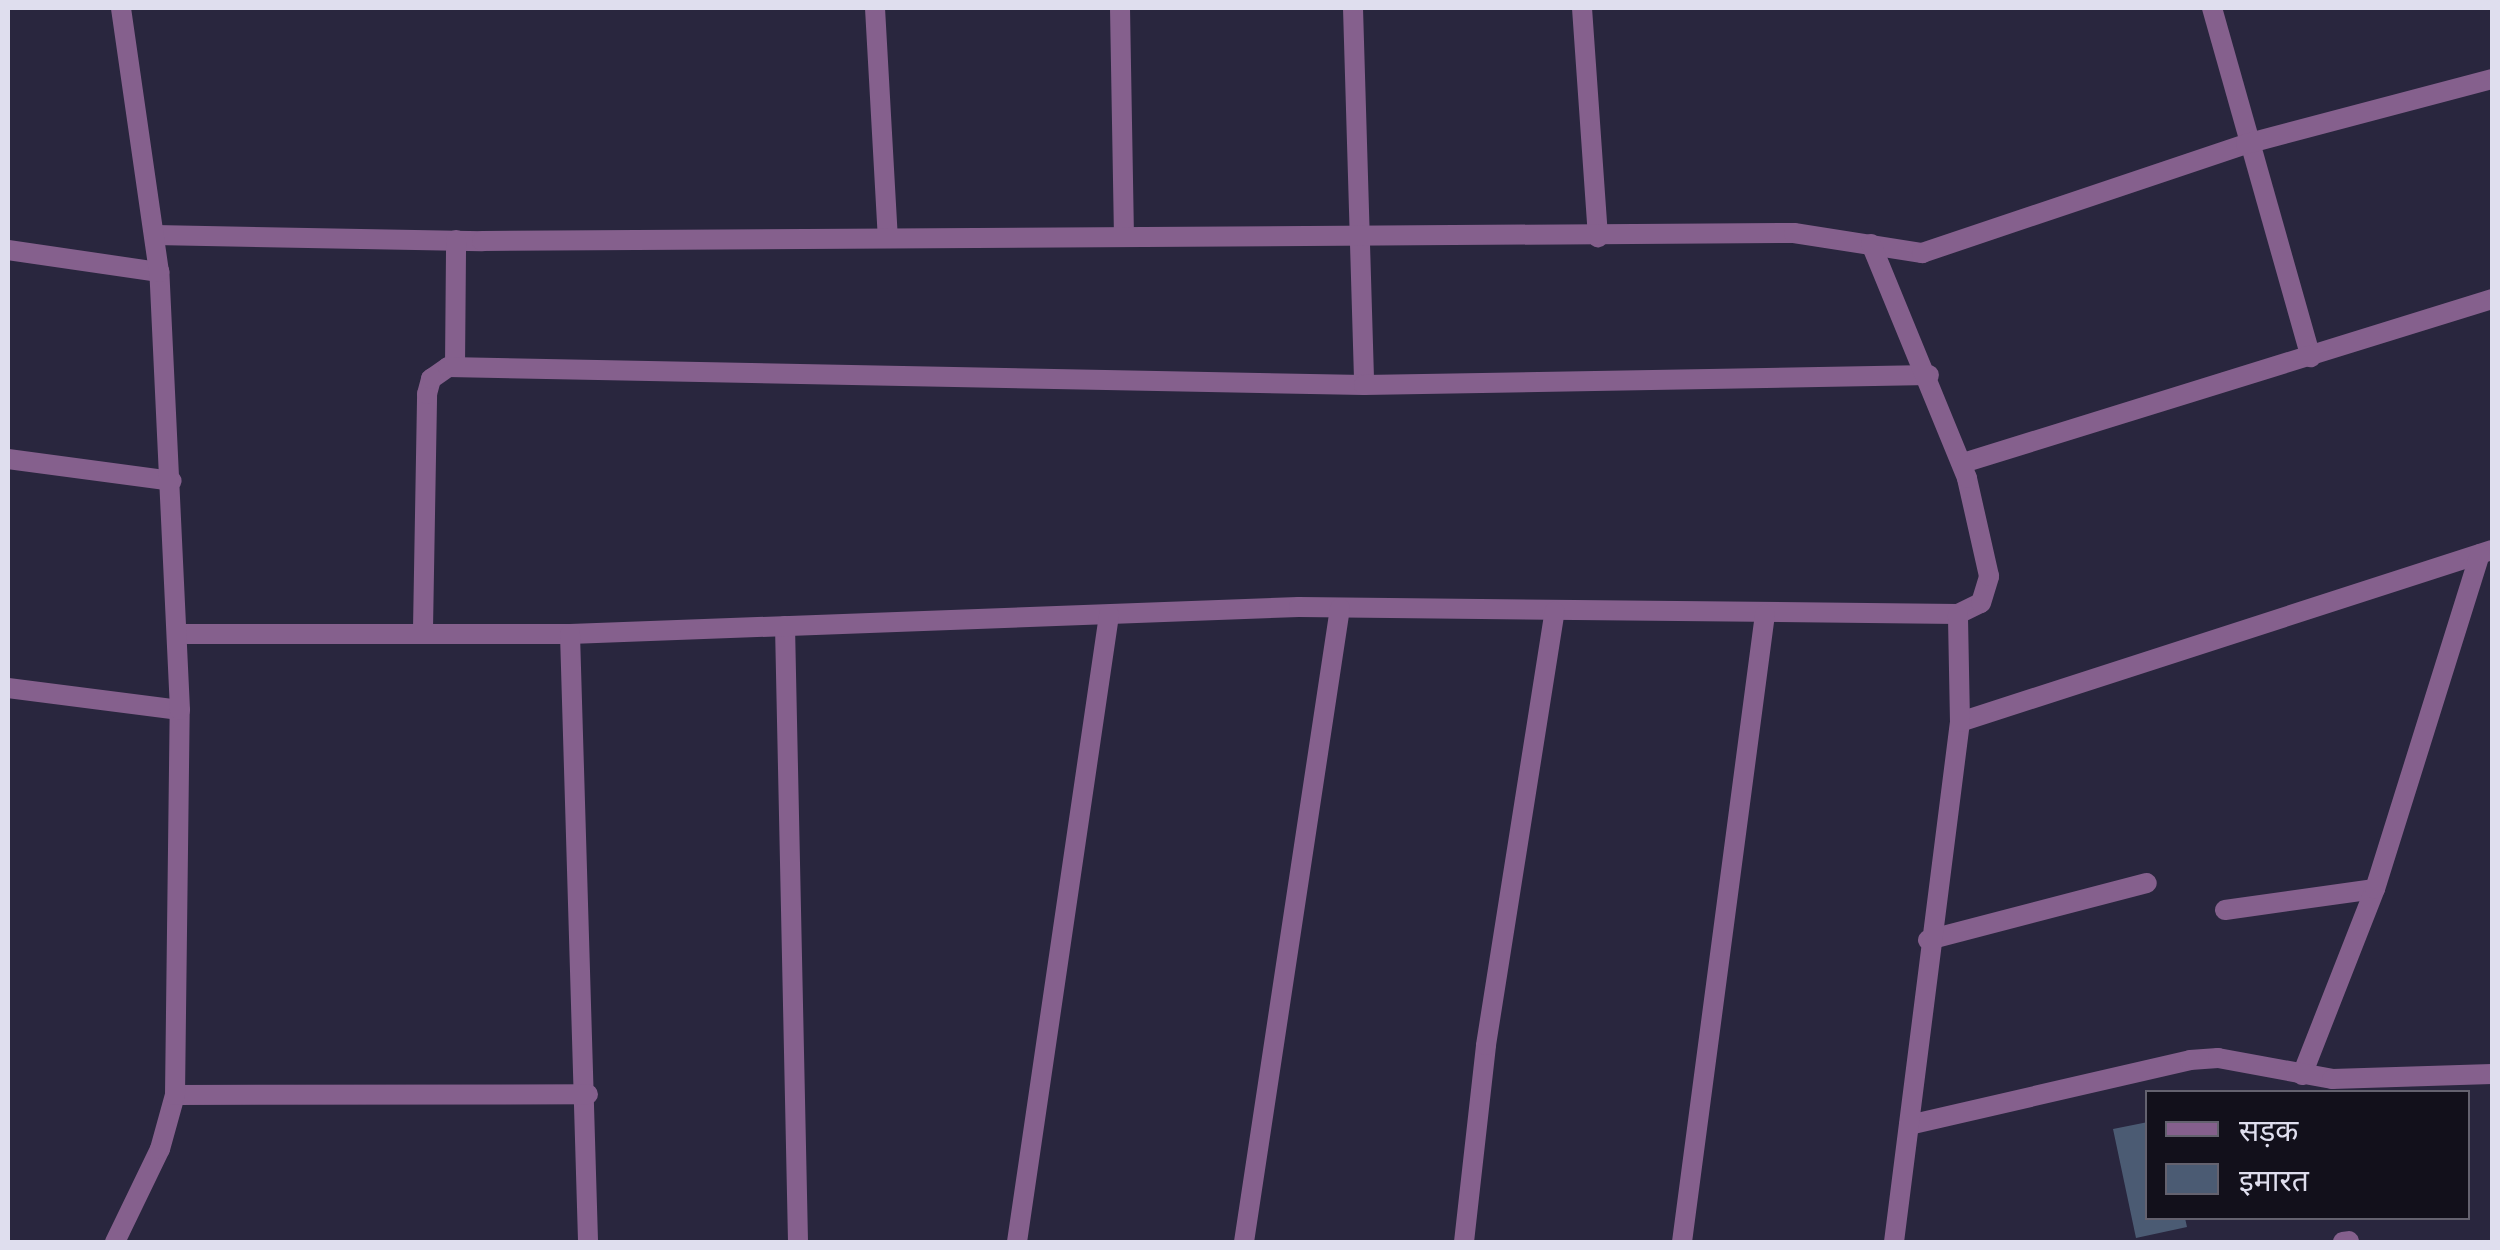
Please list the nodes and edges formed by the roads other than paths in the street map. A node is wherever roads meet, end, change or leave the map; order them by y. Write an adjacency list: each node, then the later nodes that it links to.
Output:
1 (122, 8): 10 (street)
2 (875, 8): 12 (street)
3 (1120, 8): 9 (street)
4 (1353, 8): 11 (street)
5 (1582, 8): 13 (street)
6 (2212, 8): 8 (street)
7 (2492, 79): 8 (street)
8 (2246, 144): 15 (street); 19 (street)
9 (1124, 235): 11 (street); 12 (street)
10 (155, 236): 14 (street); 17 (street)
11 (1355, 236): 13 (street); 22 (street)
12 (888, 237): 14 (street)
13 (1598, 237): 15 (street)
14 (456, 240): 20 (street)
15 (1871, 244): 21 (street)
16 (8, 250): 17 (street)
17 (159, 272): 25 (street)
18 (2492, 300): 19 (street)
19 (2311, 357): 24 (street)
20 (455, 366): 22 (street); 33 (street)
21 (1930, 375): 22 (street); 24 (street)
22 (1364, 385)
23 (8, 459): 25 (street)
24 (1963, 463): 31 (street)
25 (172, 481): 34 (street)
26 (2486, 552): 38 (street); 40 (street)
27 (1340, 608): 28 (street); 29 (street); 52 (street)
28 (1555, 611): 30 (street); 53 (street)
29 (1108, 614): 32 (street); 51 (street)
30 (1766, 614): 31 (street); 54 (street)
31 (1958, 614): 38 (street)
32 (786, 626): 35 (street); 50 (street)
33 (423, 630): 34 (street); 35 (street)
34 (180, 634): 37 (street)
35 (570, 634): 45 (street)
36 (8, 688): 37 (street)
37 (180, 710): 46 (street)
38 (1960, 722): 42 (street)
39 (2147, 882): 42 (street)
40 (2374, 889): 41 (street); 44 (street)
41 (2225, 910)
42 (1928, 940): 47 (street)
43 (2492, 1074): 44 (street)
44 (2302, 1075): 47 (street)
45 (588, 1094): 46 (street); 49 (street)
46 (175, 1096): 48 (street)
47 (1910, 1126): 55 (street)
48 (115, 1242)
49 (588, 1242)
50 (798, 1242)
51 (1017, 1242)
52 (1244, 1242)
53 (1464, 1242)
54 (1682, 1242)
55 (1894, 1242)

